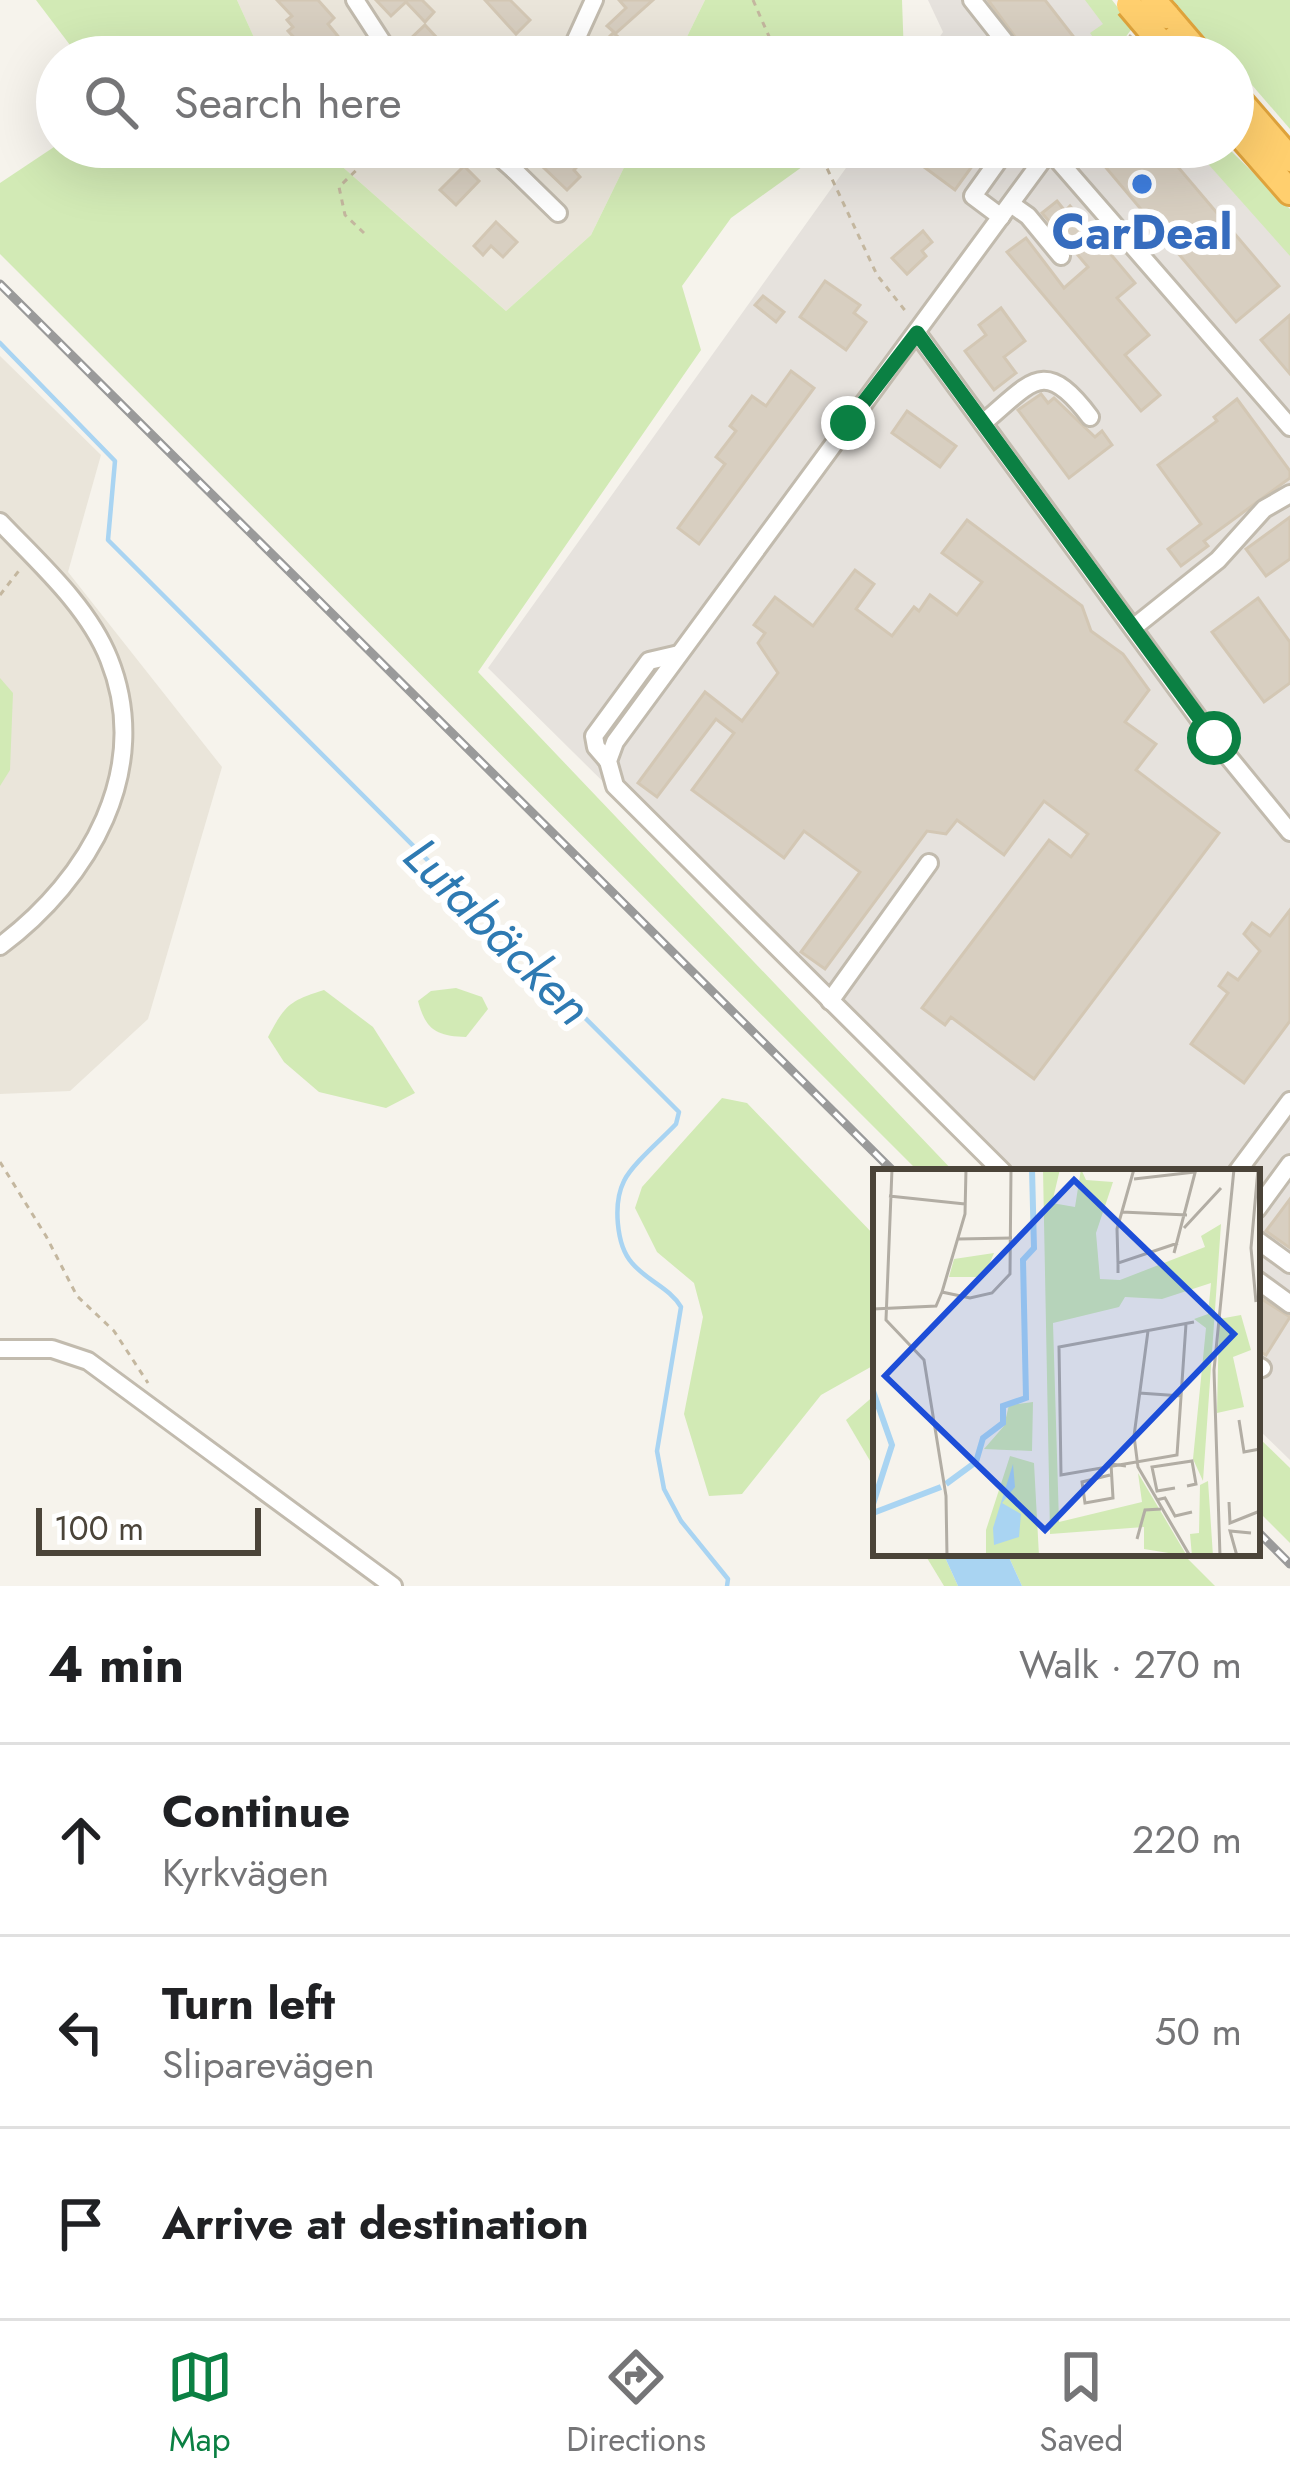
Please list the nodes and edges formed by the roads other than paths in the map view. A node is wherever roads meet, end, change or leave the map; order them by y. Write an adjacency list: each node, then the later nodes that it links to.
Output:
1 (355, 0): 4 (street)
2 (594, 0): 5 (street)
3 (972, 0): 6 (street)
4 (378, 36)
5 (578, 36)
6 (1000, 36)
7 (1254, 117): 9 (highway)
8 (1254, 151): 15 (highway)
9 (1290, 158)
10 (512, 168): 14 (street)
11 (993, 168): 16 (street)
12 (1037, 168): 16 (street)
13 (1067, 168): 22 (street)
14 (514, 170): 17 (street)
15 (1290, 191)
16 (1006, 211): 18 (street); 19 (street)
17 (558, 213)
18 (1061, 256)
19 (916, 326): 21 (street); 29 (street)
20 (1090, 417): 21 (street)
21 (983, 423): 25 (street)
22 (1290, 427)
23 (1290, 494): 25 (street)
24 (0, 522): 28 (street)
25 (1132, 628): 26 (street)
26 (1290, 832)
27 (928, 863): 29 (street)
28 (0, 946)
29 (824, 994): 32 (street)
30 (1290, 1101): 33 (street)
31 (1290, 1164): 34 (street)
32 (1000, 1169)
33 (1239, 1169)
34 (1260, 1205)
35 (1260, 1242): 36 (street)
36 (1290, 1264)
37 (1260, 1282): 38 (street)
38 (1290, 1304)
39 (0, 1349): 40 (street)
40 (393, 1586)

